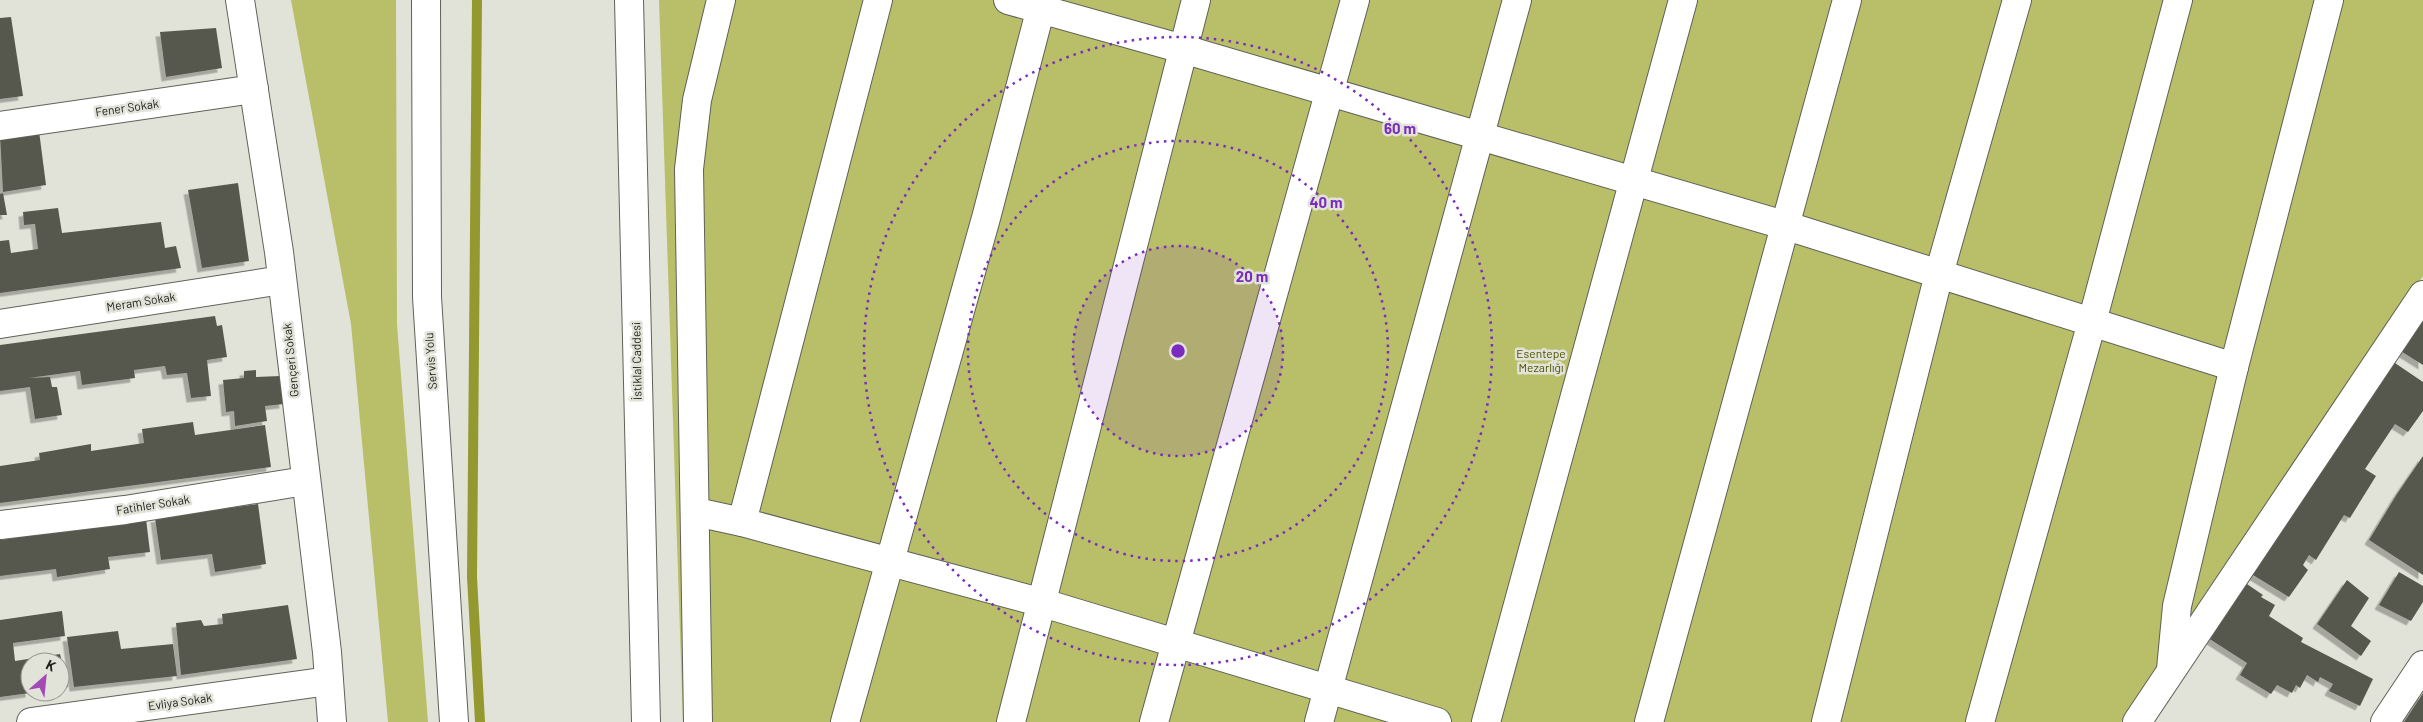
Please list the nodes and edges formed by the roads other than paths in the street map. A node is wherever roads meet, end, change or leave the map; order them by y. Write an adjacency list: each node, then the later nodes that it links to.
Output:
1 (240, 0): 17 (street, Gençeri Sokak)
2 (426, 0): 42 (street, Servis Yolu)
3 (628, 0): 43 (street, İstiklal Caddesi)
4 (721, 0): 30 (street)
5 (878, 0): 31 (street)
6 (1008, 0): 15 (street)
7 (1196, 0): 16 (street)
8 (1356, 0): 18 (street)
9 (1517, 0): 20 (street)
10 (1683, 0): 21 (street)
11 (1847, 0): 22 (street)
12 (2017, 0): 23 (street)
13 (2178, 0): 26 (street)
14 (2329, 0): 28 (street)
15 (1042, 5): 16 (street); 33 (street)
16 (1183, 49): 18 (street); 34 (street)
17 (254, 89): 19 (street, Fener Sokak); 24 (street, Gençeri Sokak)
18 (1330, 92): 20 (street); 35 (street)
19 (0, 126)
20 (1481, 138): 21 (street); 39 (street)
21 (1632, 182): 22 (street); 50 (street)
22 (1787, 226): 23 (street); 51 (street)
23 (1939, 274): 26 (street); 52 (street)
24 (282, 280): 27 (street, Meram Sokak); 29 (street, Gençeri Sokak)
25 (2423, 294): 37 (street)
26 (2092, 322): 28 (street); 53 (street)
27 (0, 324)
28 (2234, 367): 37 (street)
29 (305, 480): 32 (street, Fatihler Sokak); 38 (street, Gençeri Sokak)
30 (696, 512): 31 (street); 44 (street)
31 (742, 522): 33 (street)
32 (0, 525)
33 (891, 562): 34 (street); 45 (street)
34 (1043, 603): 35 (street); 46 (street)
35 (1176, 643): 39 (street); 47 (street)
36 (2423, 665): 55 (street)
37 (2171, 669): 54 (street)
38 (329, 682): 40 (street, Evliya Sokak); 41 (street, Gençeri Sokak)
39 (1329, 689): 48 (street); 49 (street)
40 (31, 722)
41 (332, 722)
42 (454, 722)
43 (646, 722)
44 (698, 722)
45 (845, 722)
46 (1011, 722)
47 (1154, 722)
48 (1319, 722)
49 (1437, 722)
50 (1486, 722)
51 (1649, 722)
52 (1826, 722)
53 (1980, 722)
54 (2137, 722)
55 (2386, 722)

